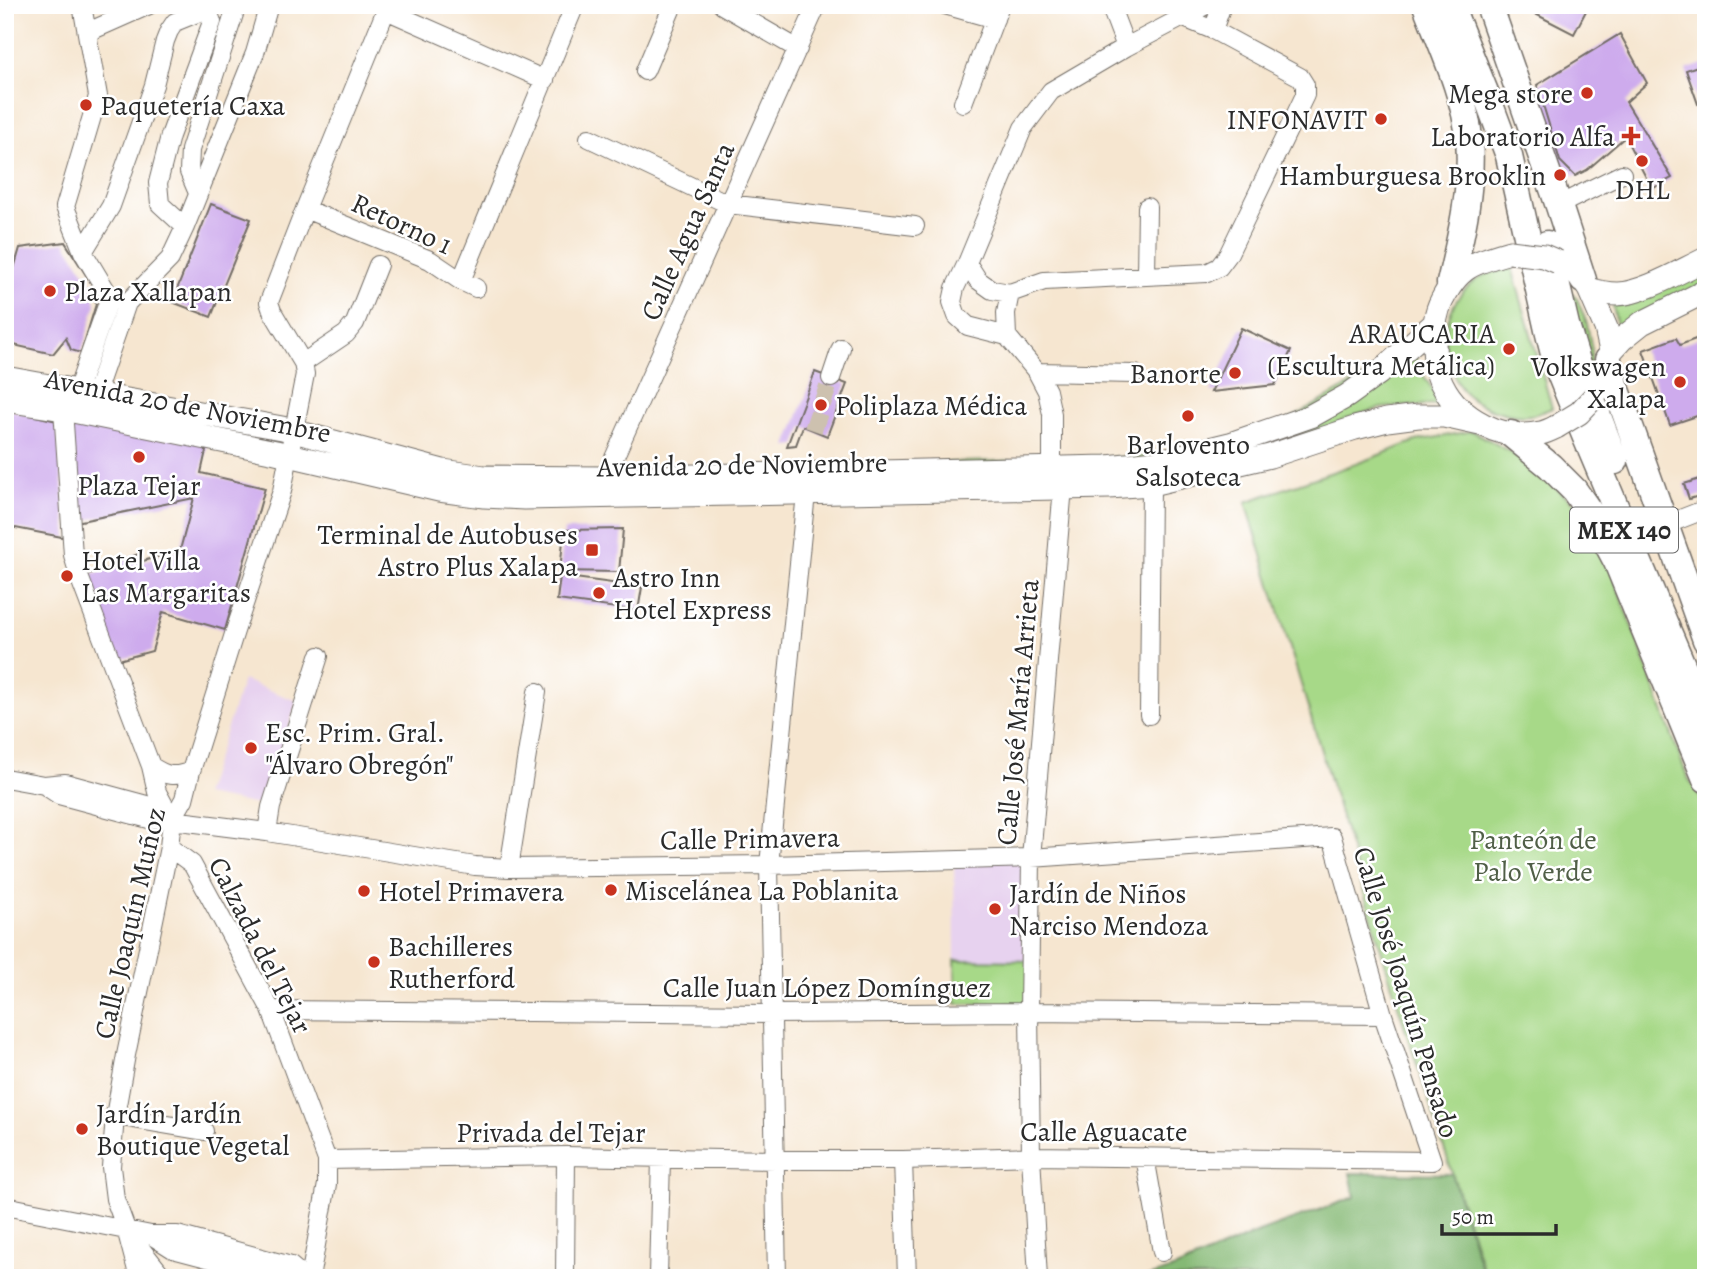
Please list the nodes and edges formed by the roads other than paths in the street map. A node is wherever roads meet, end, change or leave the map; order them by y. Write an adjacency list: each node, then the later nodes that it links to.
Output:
1 (82, 5): 21 (street)
2 (149, 5): 21 (street)
3 (237, 5): 29 (street)
4 (269, 5): 29 (street)
5 (575, 5): 25 (street)
6 (673, 5): 24 (street)
7 (722, 5): 23 (street)
8 (817, 5): 23 (street, Calle Agua Santa)
9 (945, 5): 18 (street)
10 (1111, 5): 22 (street)
11 (1206, 5): 19 (street)
12 (1222, 5): 20 (street)
13 (1426, 5): 41 (highway)
14 (1450, 5): 74 (highway, MEX 140)
15 (1468, 5): 71 (highway, MEX 140)
16 (1489, 5): 31 (highway)
17 (387, 8): 25 (street); 33 (street)
18 (998, 12): 26 (street)
19 (1184, 18): 20 (street); 22 (street)
20 (1213, 30): 40 (street)
21 (88, 32): 36 (street)
22 (1126, 47): 38 (street)
23 (798, 49): 30 (street, Calle Agua Santa)
24 (645, 71)
25 (545, 80): 33 (street, Retorno 1)
26 (963, 103)
27 (589, 138): 30 (street)
28 (1622, 174): 31 (street)
29 (198, 194): 35 (street)
30 (728, 204): 34 (street); 63 (street, Calle Agua Santa)
31 (1559, 206): 42 (highway)
32 (1147, 207): 40 (street)
33 (305, 209): 51 (street)
34 (915, 226)
35 (185, 227): 36 (street); 46 (street)
36 (83, 252): 45 (street)
37 (1706, 259): 42 (main road)
38 (967, 263): 44 (street); 48 (street)
39 (378, 265): 51 (street)
40 (1146, 276): 44 (street)
41 (1450, 283): 42 (main road, bridge); 47 (main road)
42 (1586, 285): 50 (main road)
43 (1706, 290): 50 (main road)
44 (1010, 293): 48 (street)
45 (110, 297): 46 (street); 57 (street)
46 (127, 303): 57 (street)
47 (1434, 324): 59 (main road); 64 (main road, Avenida 20 de Noviembre)
48 (1007, 336): 52 (street, Calle José María Arrieta)
49 (841, 348): 55 (street)
50 (1609, 356): 61 (main road, bridge); 68 (highway)
51 (303, 363): 60 (street, Calle Joaquín Muñoz)
52 (1037, 372): 53 (street); 64 (street, Calle José María Arrieta)
53 (1135, 374)
54 (5, 378): 57 (main road, Avenida 20 de Noviembre)
55 (831, 378)
56 (5, 400): 58 (main road, Avenida 20 de Noviembre)
57 (87, 400): 58 (main road, Avenida 20 de Noviembre); 60 (main road, Avenida 20 de Noviembre); 62 (main road, Avenida 20 de Noviembre)
58 (62, 409): 75 (street)
59 (1480, 424): 61 (main road); 65 (main road, Avenida 20 de Noviembre)
60 (293, 431): 62 (street, Calle Joaquín Muñoz); 63 (main road, Avenida 20 de Noviembre)
61 (1511, 434): 78 (highway)
62 (290, 455): 66 (main road, Avenida 20 de Noviembre); 76 (street, Calle Joaquín Muñoz)
63 (605, 478): 64 (main road, Avenida 20 de Noviembre)
64 (1057, 478): 65 (main road, Avenida 20 de Noviembre); 66 (main road, Avenida 20 de Noviembre); 83 (street, Calle José María Arrieta)
65 (1151, 484): 73 (street)
66 (806, 493): 84 (street)
67 (1705, 511): 68 (street)
68 (1665, 525): 69 (highway)
69 (1706, 640)
70 (319, 656): 80 (street)
71 (1706, 690)
72 (537, 692): 85 (street)
73 (1149, 715)
74 (1706, 727)
75 (151, 766): 76 (street); 79 (street)
76 (191, 771): 79 (street, Calle Joaquín Muñoz)
77 (5, 778): 79 (street, Calle Primavera)
78 (1706, 779)
79 (173, 820): 80 (street, Calle Primavera); 82 (street, Calle Joaquín Muñoz)
80 (267, 832): 85 (street, Calle Primavera)
81 (1332, 837): 83 (street, Calle Primavera); 89 (street, Calle José Joaquín Pensado)
82 (169, 847): 86 (street, Calzada del Tejar); 90 (street, Calle Joaquín Muñoz)
83 (1031, 858): 84 (street, Calle Primavera); 87 (street, Calle José María Arrieta)
84 (769, 865): 85 (street, Calle Primavera); 88 (street)
85 (509, 868)
86 (271, 1010): 88 (street, Calle Juan López Domínguez); 96 (street, Calzada del Tejar)
87 (1030, 1012): 88 (street, Calle Juan López Domínguez); 89 (street, Calle Juan López Domínguez); 93 (street, Calle José María Arrieta)
88 (772, 1014): 97 (street)
89 (1383, 1015): 99 (street, Calle José Joaquín Pensado)
90 (115, 1116): 91 (street); 101 (street, Calle Joaquín Muñoz)
91 (204, 1131)
92 (566, 1156): 95 (street, Privada del Tejar); 96 (street, Privada del Tejar); 109 (street)
93 (1031, 1156): 94 (street, Calle Aguacate); 98 (street, Calle Aguacate); 112 (street, Calle José María Arrieta)
94 (1146, 1157): 99 (street, Calle Aguacate); 103 (street)
95 (662, 1158): 97 (street, Privada del Tejar); 104 (street)
96 (327, 1160): 108 (street, Calzada del Tejar)
97 (775, 1160): 98 (street, Calle Aguacate); 110 (street)
98 (903, 1160): 111 (street)
99 (1432, 1161)
100 (5, 1206): 101 (street)
101 (126, 1229): 102 (street); 105 (street); 106 (street)
102 (151, 1235): 107 (street); 108 (street)
103 (1162, 1252)
104 (658, 1277)
105 (139, 1278)
106 (164, 1278)
107 (283, 1278)
108 (308, 1278)
109 (565, 1278)
110 (777, 1278)
111 (907, 1278)
112 (1038, 1278)

